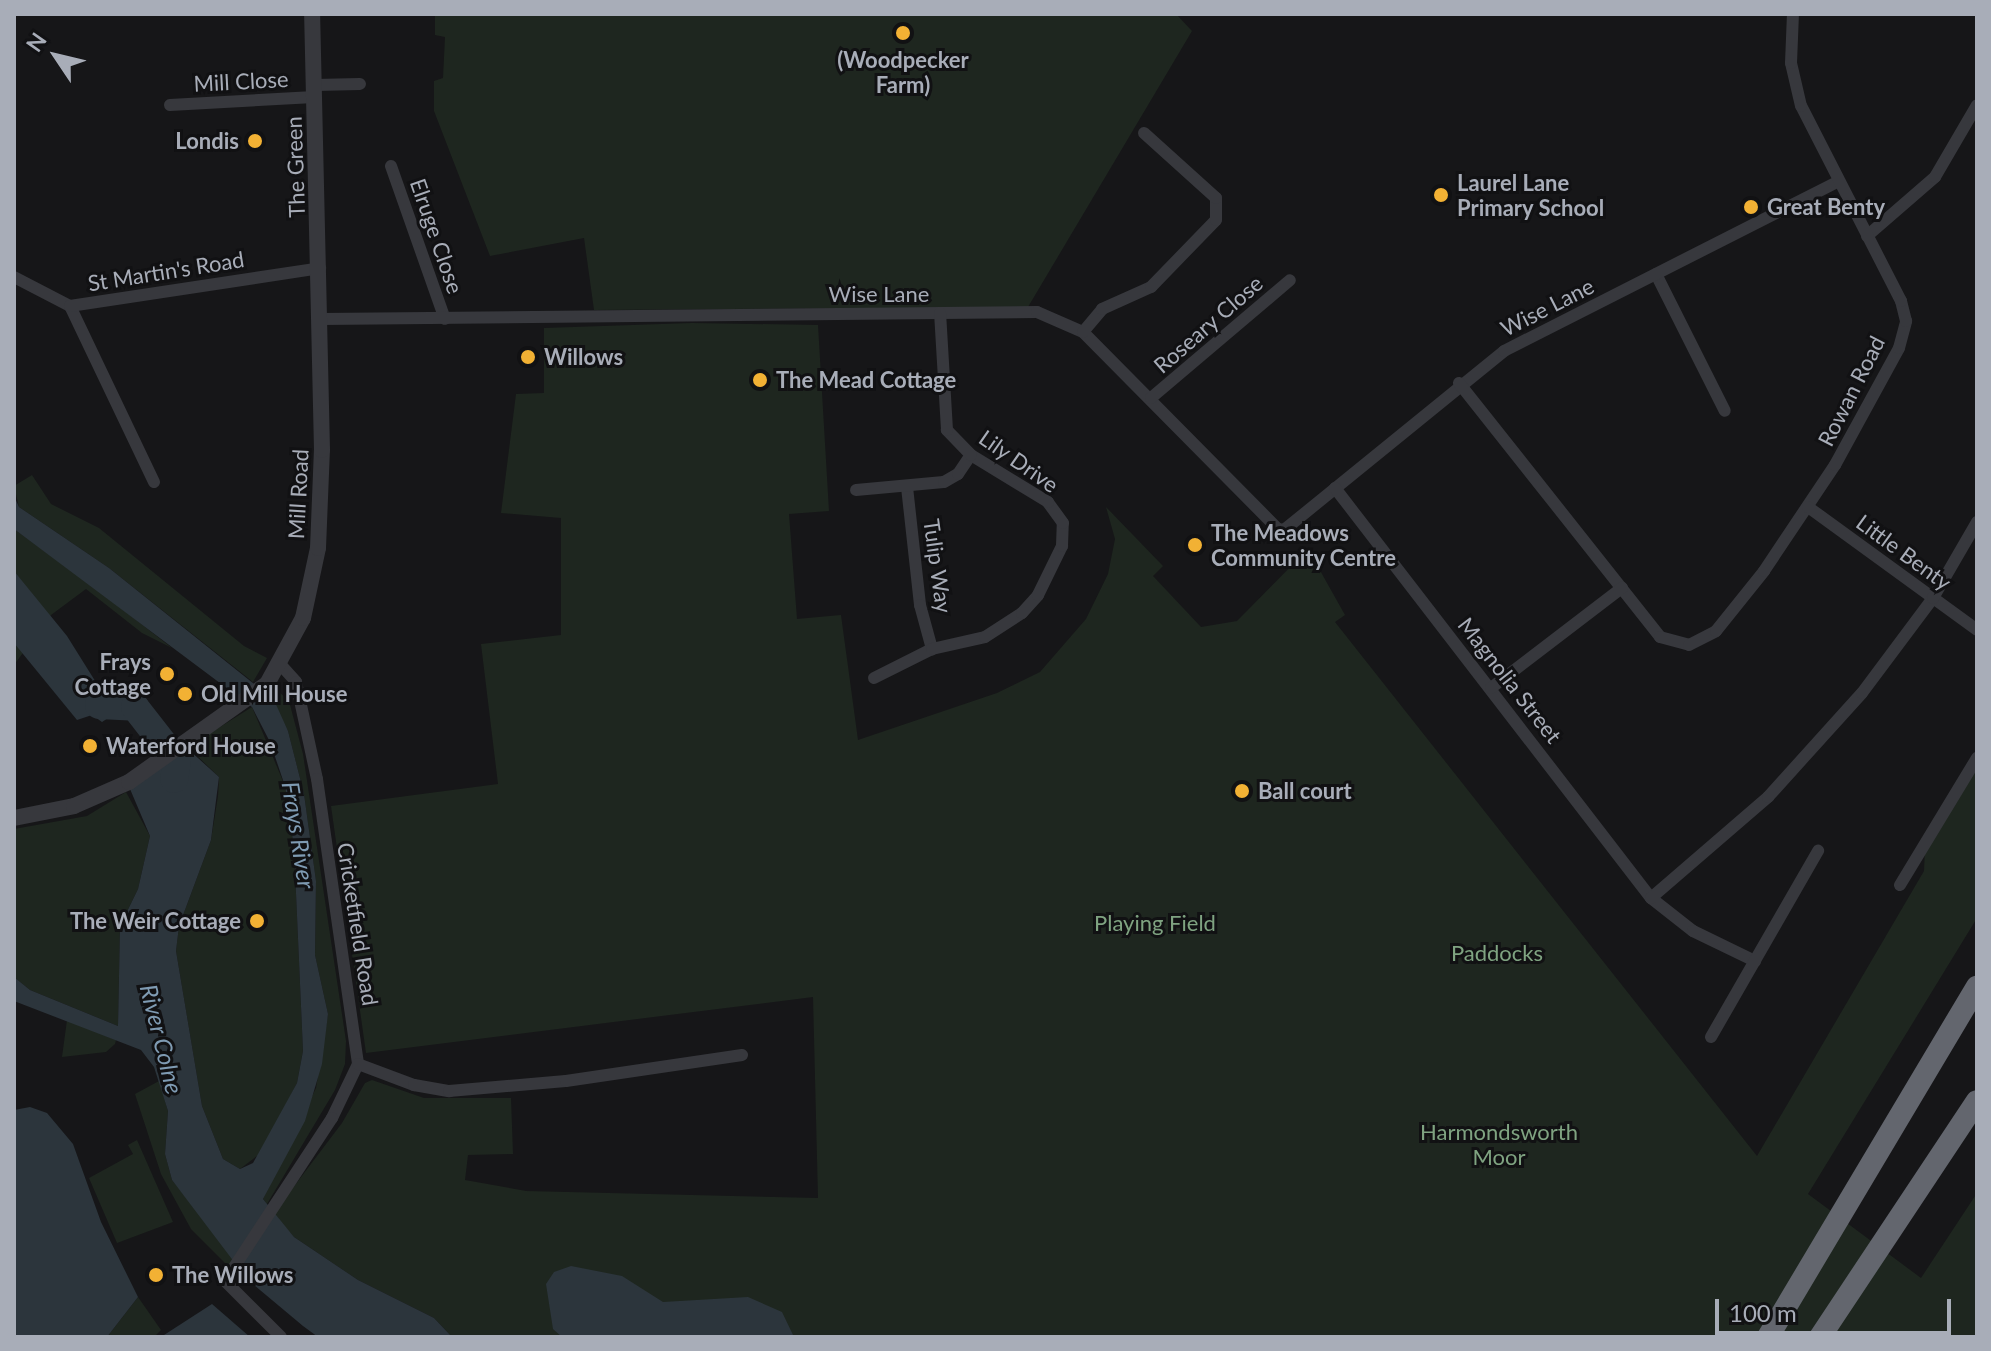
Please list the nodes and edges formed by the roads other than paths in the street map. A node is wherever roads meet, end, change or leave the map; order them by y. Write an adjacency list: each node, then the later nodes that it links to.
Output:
1 (312, 14): 4 (street, The Green)
2 (1793, 14): 9 (street, Rowan Road)
3 (360, 84): 4 (street, Mill Close)
4 (315, 91): 5 (street, Mill Close); 11 (street, The Green)
5 (170, 105)
6 (1977, 105): 10 (street)
7 (1144, 133): 19 (street)
8 (391, 166): 18 (street, Elruge Close)
9 (1837, 182): 10 (street, Rowan Road); 12 (street, Wise Lane)
10 (1867, 236): 28 (street, Rowan Road)
11 (320, 268): 15 (street, St Martin's Road); 17 (street, The Green)
12 (1656, 274): 20 (street, Wise Lane); 22 (street)
13 (14, 277): 15 (street)
14 (1290, 280): 21 (street, Roseary Close)
15 (70, 306): 24 (street, St Martin's Road)
16 (940, 313): 18 (street, Wise Lane); 19 (street, Wise Lane); 23 (street, Lily Drive)
17 (322, 319): 18 (street, Wise Lane); 34 (street, Mill Road)
18 (445, 319)
19 (1083, 332): 21 (street, Wise Lane)
20 (1459, 383): 26 (street, Wise Lane); 30 (street)
21 (1151, 398): 26 (street, Wise Lane)
22 (1725, 411)
23 (971, 455): 25 (street); 33 (street, Lily Drive)
24 (154, 482)
25 (907, 487): 27 (street); 33 (street, Tulip Way)
26 (1335, 488): 36 (street, Magnolia Street)
27 (856, 490)
28 (1808, 507): 30 (street, Rowan Road); 31 (street, Little Benty)
29 (1977, 522): 31 (street)
30 (1622, 588): 36 (street)
31 (1933, 598): 32 (street, Little Benty); 41 (street)
32 (1977, 630)
33 (932, 649): 35 (street, Lily Drive)
34 (280, 664): 38 (street, Mill Road); 46 (street, Cricketfield Road)
35 (874, 678)
36 (1491, 688): 41 (street, Magnolia Street)
37 (1977, 758): 40 (street)
38 (14, 818)
39 (1818, 851): 42 (street)
40 (1900, 885)
41 (1651, 898): 42 (street, Magnolia Street)
42 (1755, 961): 44 (street)
43 (1977, 987): 49 (highway)
44 (1711, 1037)
45 (742, 1055): 46 (street)
46 (358, 1064): 50 (street)
47 (1977, 1101): 48 (highway)
48 (1877, 1253): 53 (highway); 54 (highway)
49 (1803, 1277): 51 (highway); 52 (highway)
50 (281, 1337)
51 (1752, 1337)
52 (1768, 1337)
53 (1820, 1337)
54 (1834, 1337)

